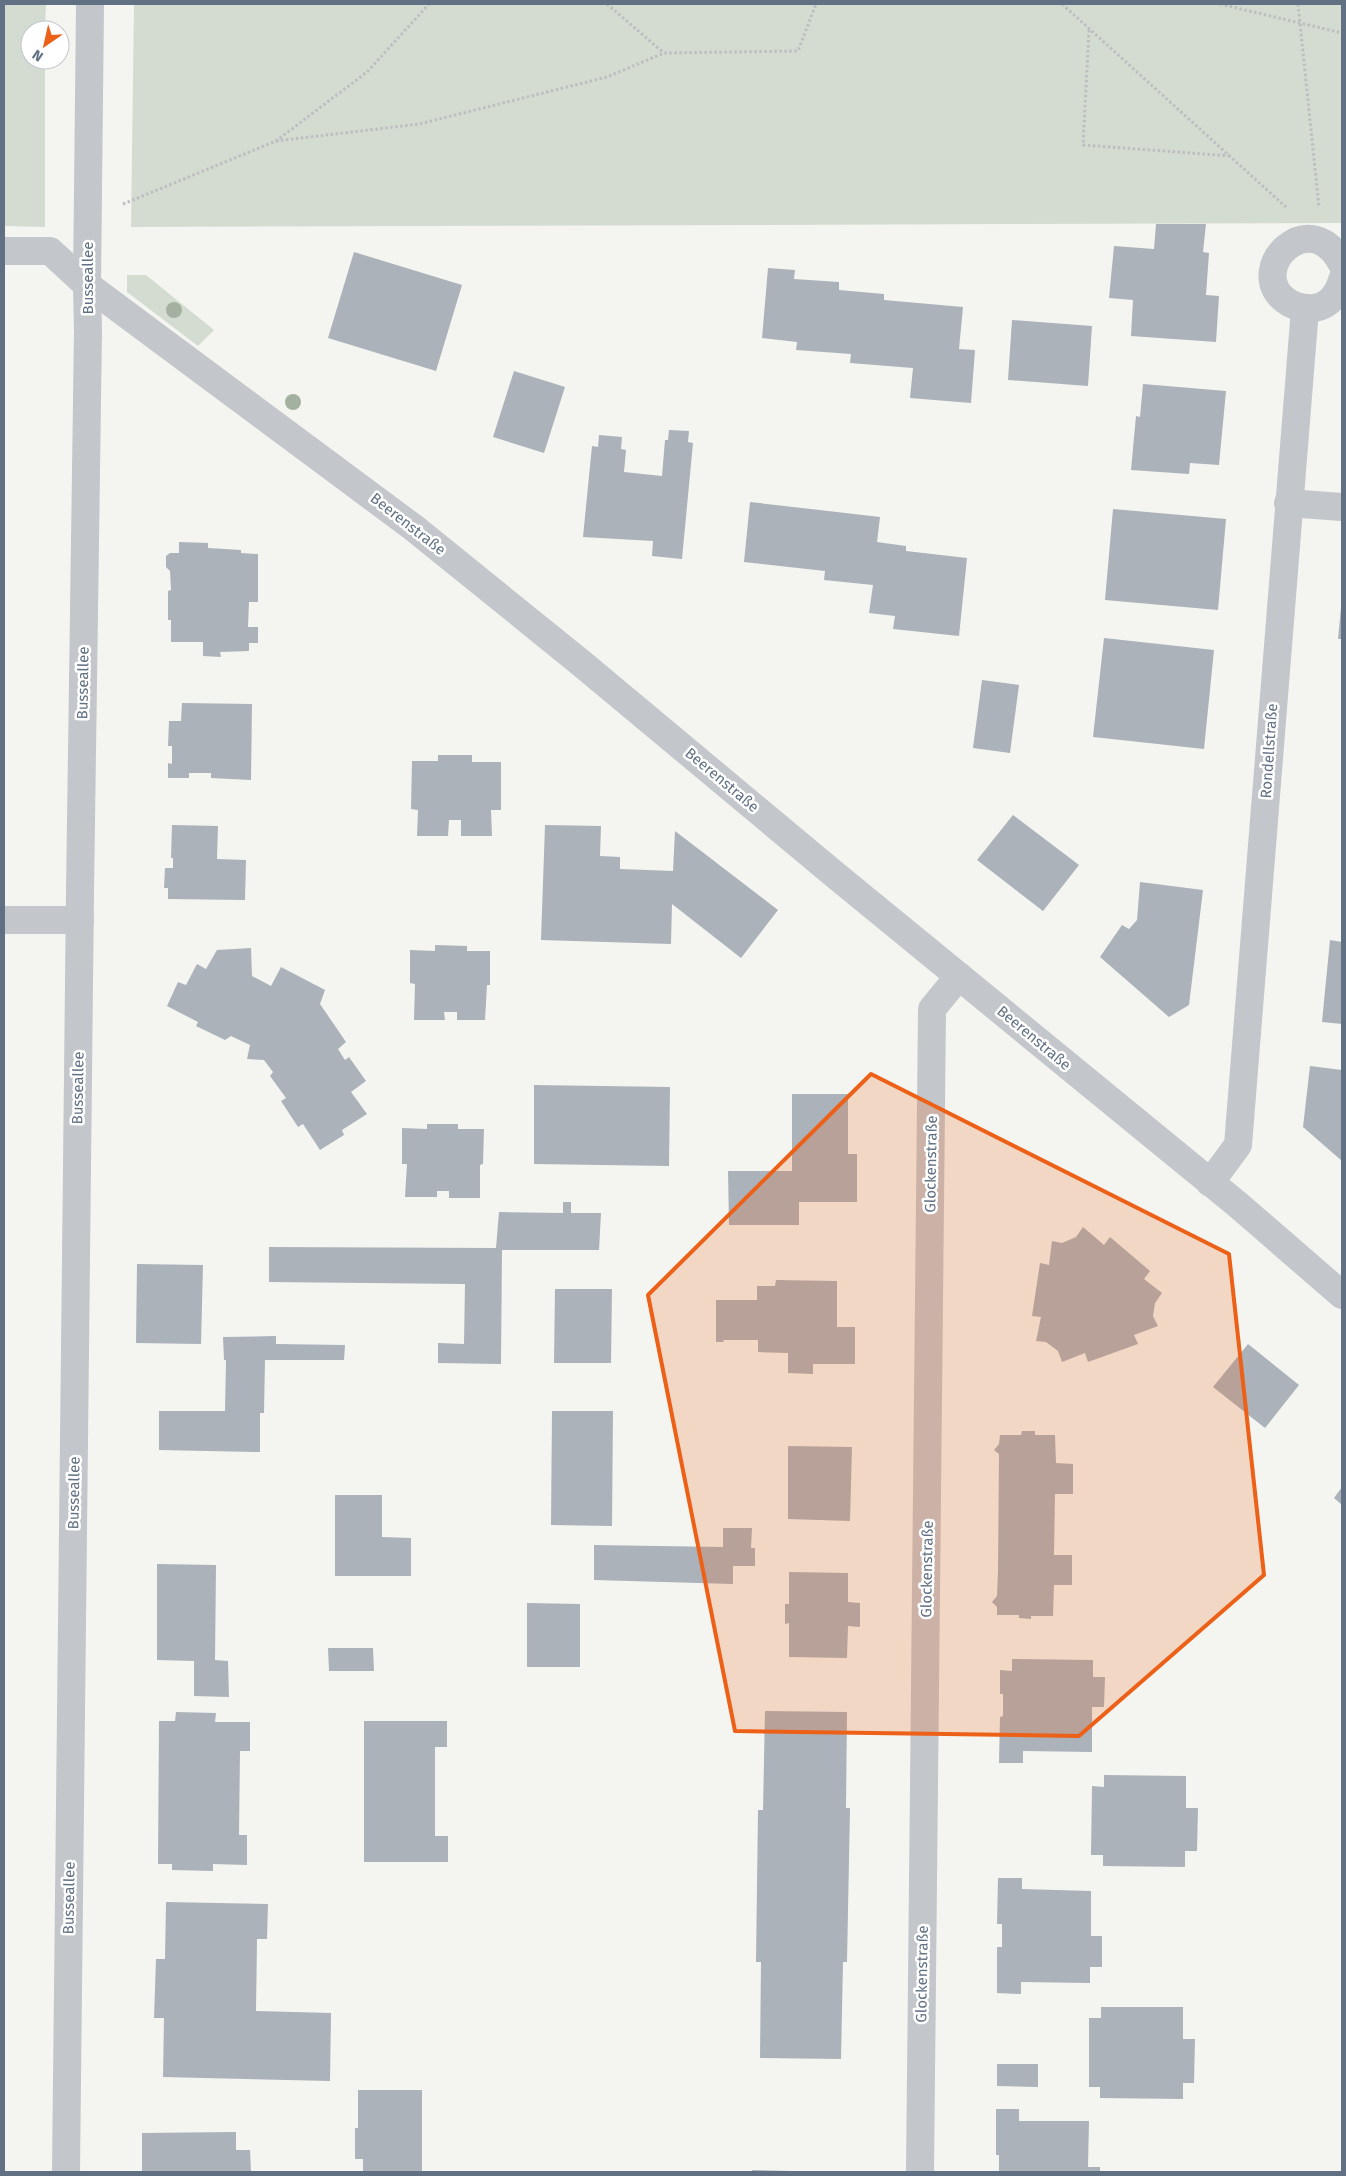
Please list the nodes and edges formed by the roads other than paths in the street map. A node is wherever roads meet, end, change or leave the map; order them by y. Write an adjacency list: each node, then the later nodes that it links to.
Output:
1 (90, 4): 5 (street, Busseallee)
2 (4, 251): 5 (street, Beerenstraße)
3 (1342, 264): 6 (street)
4 (1342, 280): 6 (street)
5 (87, 285): 10 (street, Busseallee); 11 (street, Beerenstraße)
6 (1305, 309): 7 (street, Rondellstraße)
7 (1288, 503): 8 (street); 12 (street, Rondellstraße)
8 (1342, 507)
9 (4, 920): 10 (street)
10 (80, 920): 14 (street, Busseallee)
11 (959, 976): 12 (street, Beerenstraße); 15 (street, Glockenstraße)
12 (1210, 1183): 13 (street, Beerenstraße)
13 (1342, 1295)
14 (66, 2172)
15 (920, 2172)

